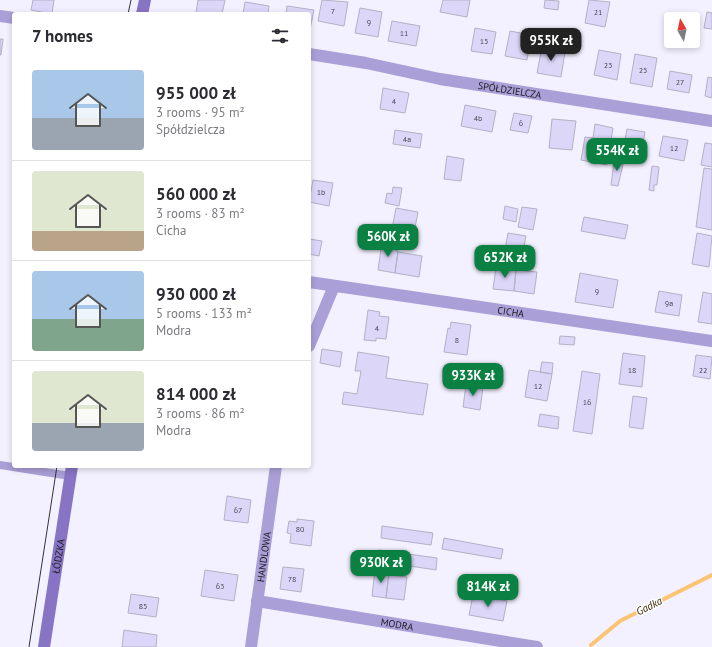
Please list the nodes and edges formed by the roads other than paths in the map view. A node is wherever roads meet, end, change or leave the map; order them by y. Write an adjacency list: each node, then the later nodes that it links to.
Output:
1 (145, 0): 2 (main road)
2 (142, 12)
3 (0, 16): 4 (street)
4 (12, 18)
5 (311, 54): 6 (street, SPÓŁDZIELCZA)
6 (712, 121)
7 (311, 282): 8 (street, CICHA)
8 (334, 286): 9 (street); 10 (street, CICHA)
9 (311, 341)
10 (712, 341)
11 (0, 465): 12 (lane)
12 (12, 466)
13 (36, 468): 15 (lane)
14 (276, 468): 16 (street, HANDLOWA)
15 (71, 471): 17 (main road, ŁÓDZKA)
16 (257, 601): 18 (street, HANDLOWA); 19 (street, MODRA)
17 (44, 647)
18 (251, 647)
19 (537, 647)

